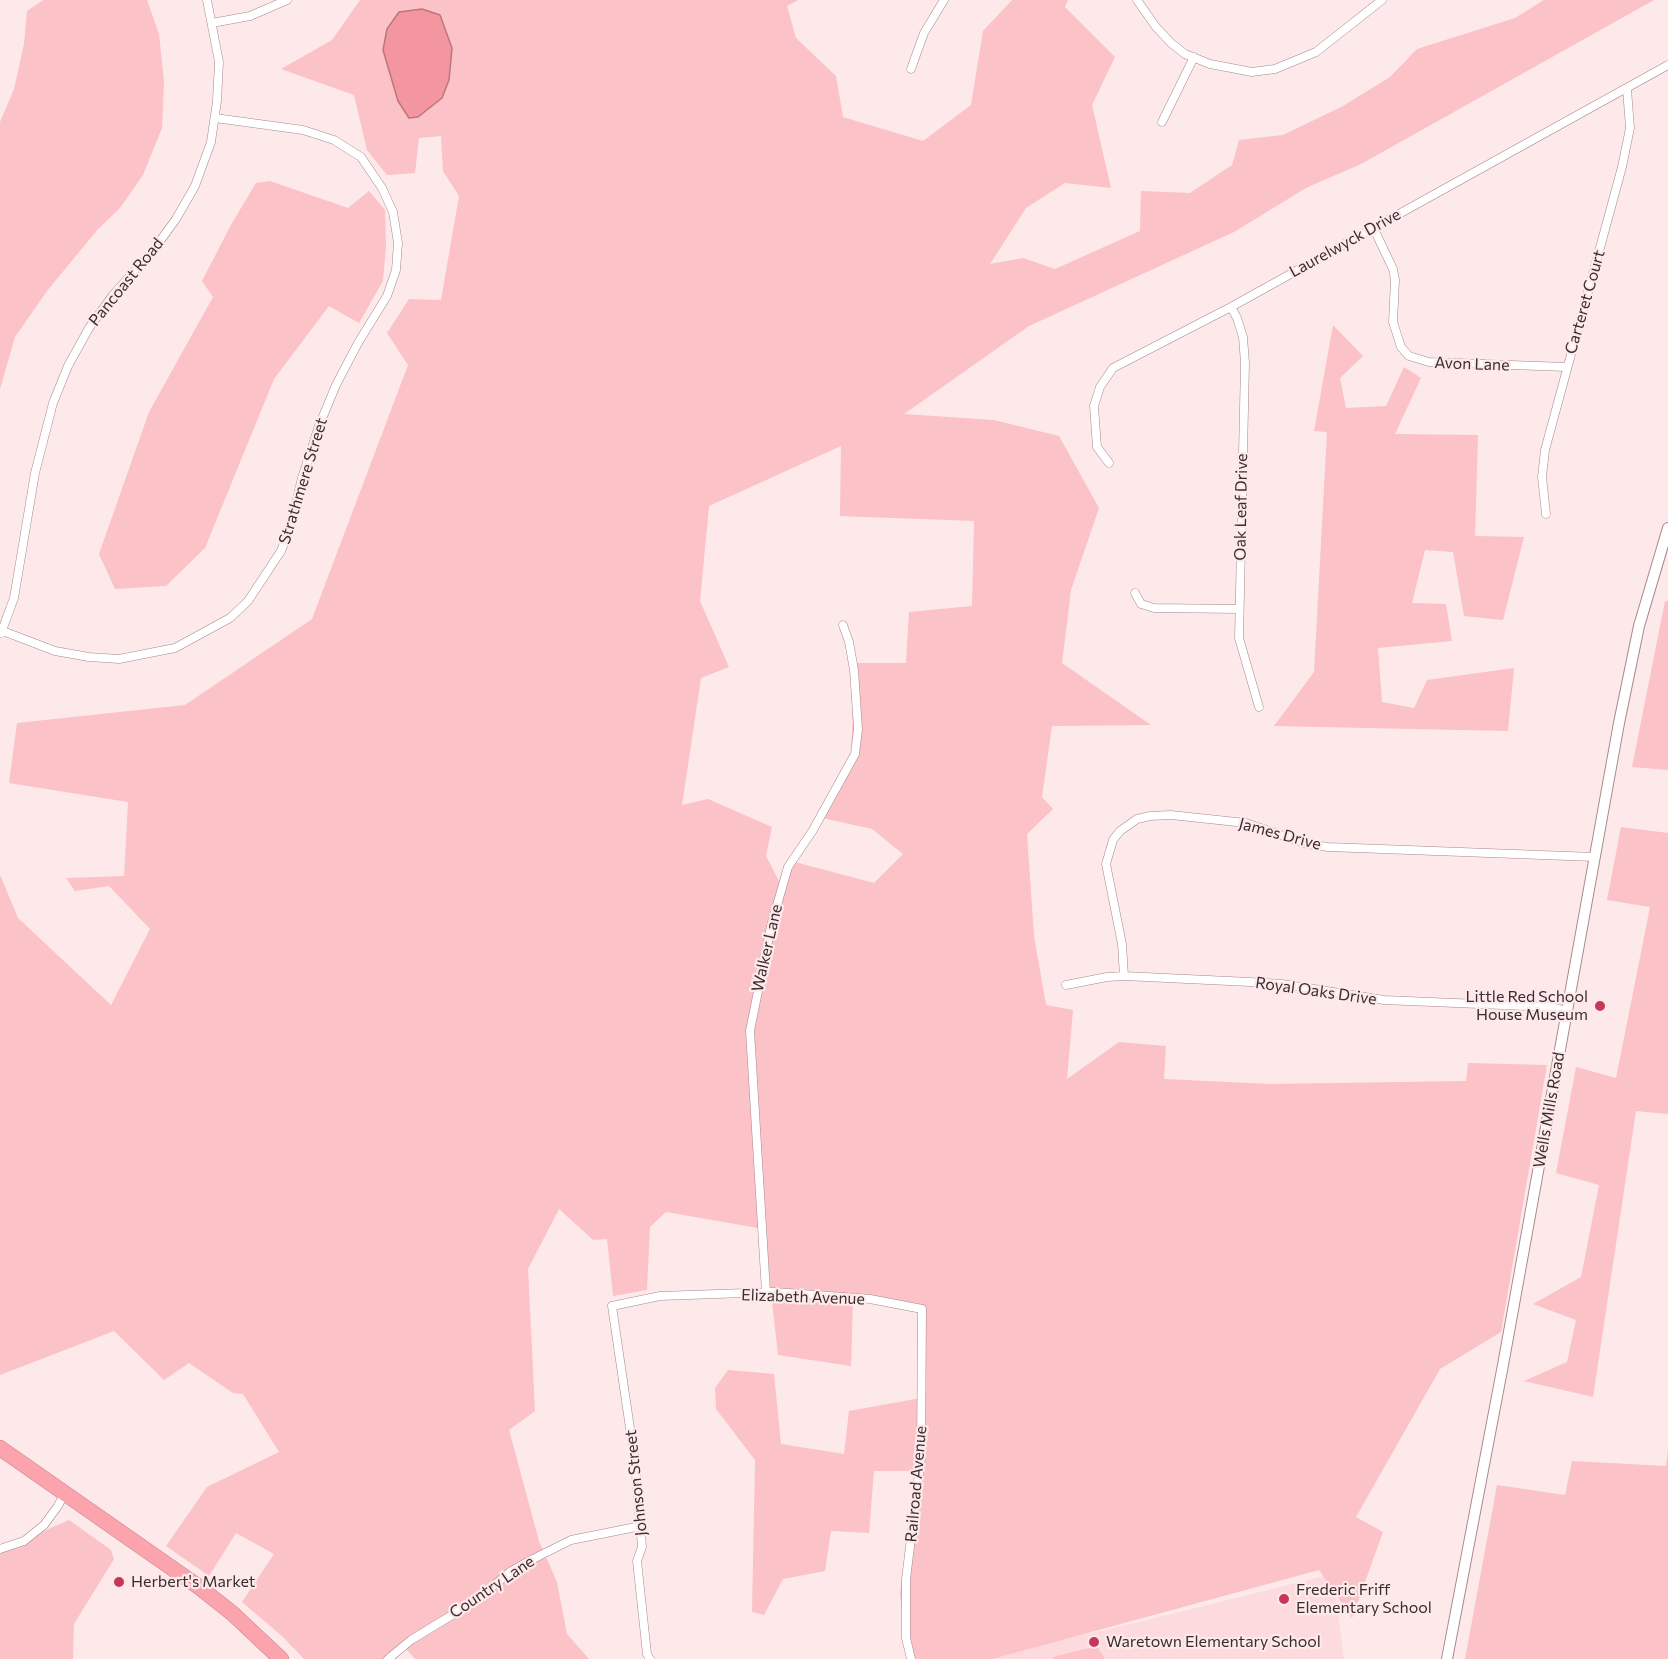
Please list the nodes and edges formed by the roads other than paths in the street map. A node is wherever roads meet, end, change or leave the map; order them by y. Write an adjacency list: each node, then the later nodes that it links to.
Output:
1 (207, 0): 6 (street, Pancoast Road)
2 (287, 0): 6 (street)
3 (944, 0): 9 (street)
4 (1137, 0): 7 (street)
5 (1382, 0): 7 (street)
6 (212, 23): 11 (street, Pancoast Road)
7 (1194, 57): 12 (street)
8 (1668, 65): 10 (street, Laurelwyck Drive)
9 (910, 69)
10 (1627, 90): 13 (street, Laurelwyck Drive); 15 (street, Carteret Court)
11 (215, 118): 22 (street, Pancoast Road); 22 (street, Strathmere Street)
12 (1162, 122)
13 (1373, 227): 14 (street, Laurelwyck Drive); 15 (street, Avon Lane)
14 (1231, 307): 16 (street, Laurelwyck Drive); 20 (street, Oak Leaf Drive)
15 (1566, 367): 17 (street, Carteret Court)
16 (1109, 463)
17 (1546, 514)
18 (1668, 528): 24 (main road, Wells Mills Road)
19 (1135, 593): 20 (street)
20 (1239, 609): 23 (street, Oak Leaf Drive)
21 (843, 625): 28 (street, Walker Lane)
22 (1, 632)
23 (1259, 707)
24 (1595, 857): 25 (street, James Drive); 27 (main road, Wells Mills Road)
25 (1124, 976): 26 (street, Royal Oaks Drive); 27 (street, Royal Oaks Drive)
26 (1066, 985)
27 (1567, 1011): 39 (main road, Wells Mills Road)
28 (766, 1292): 29 (street, Elizabeth Avenue); 30 (street, Elizabeth Avenue)
29 (612, 1306): 33 (street, Johnson Street)
30 (922, 1309): 38 (street, Railroad Avenue)
31 (0, 1448): 32 (highway)
32 (65, 1492): 34 (street); 35 (highway)
33 (641, 1526): 36 (street, Country Lane); 37 (street, Johnson Street)
34 (0, 1549)
35 (281, 1659)
36 (388, 1659)
37 (650, 1659)
38 (911, 1659)
39 (1448, 1659)

